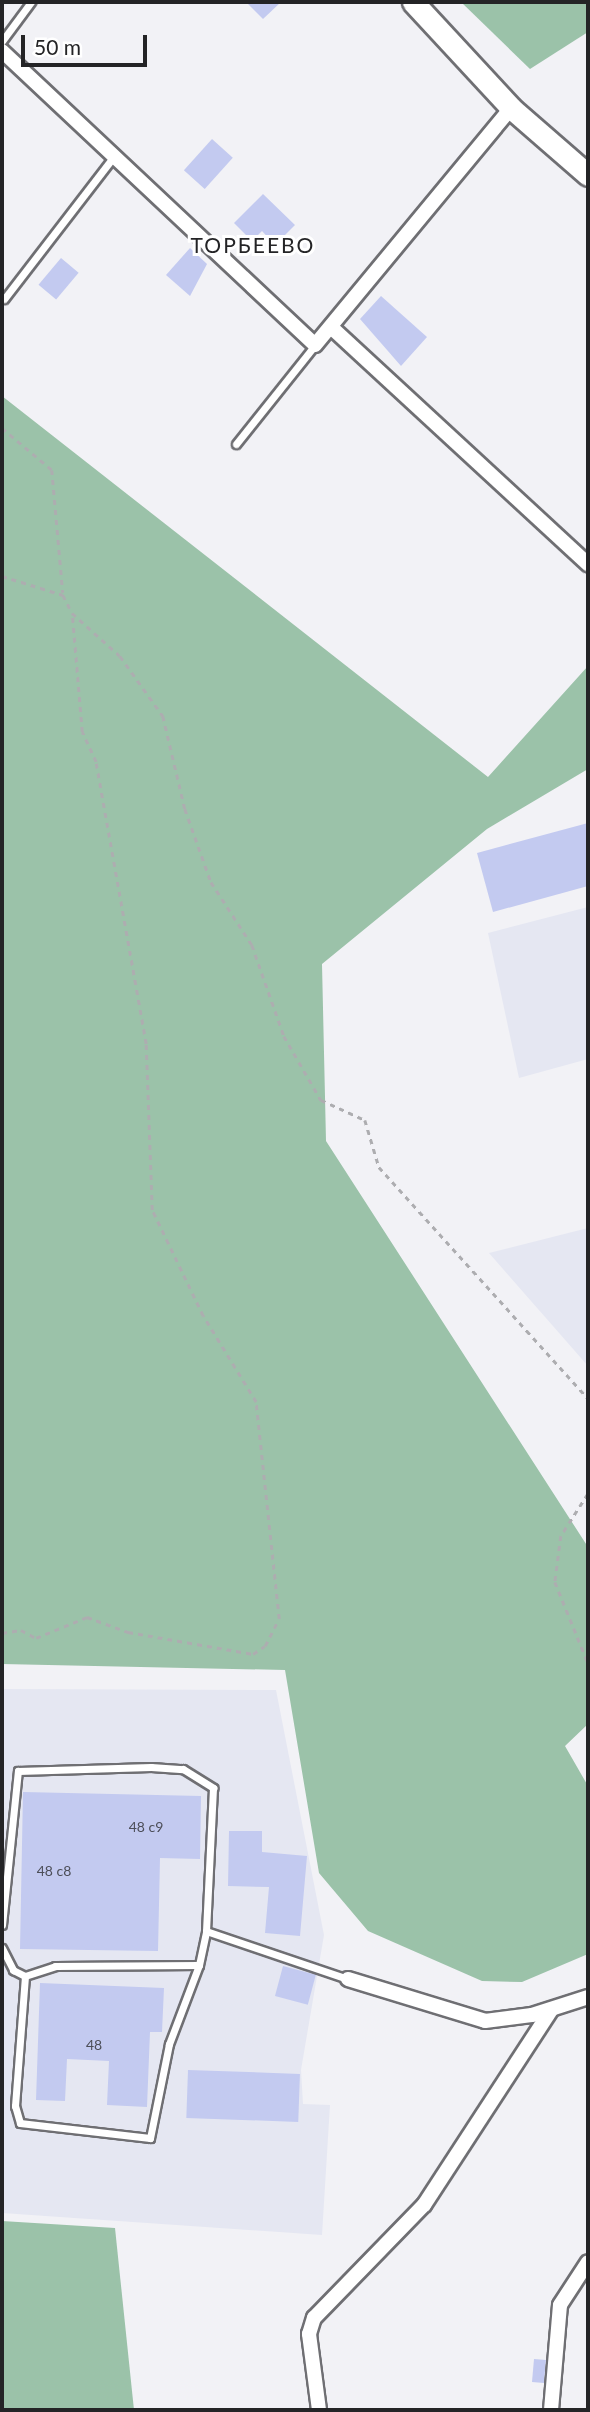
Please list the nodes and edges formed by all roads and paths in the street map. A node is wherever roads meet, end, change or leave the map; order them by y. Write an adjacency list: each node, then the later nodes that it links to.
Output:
1 (31, 2): 3 (lane)
2 (413, 2): 5 (main road)
3 (2, 41)
4 (2, 51): 6 (street)
5 (512, 108): 7 (main road); 9 (street)
6 (112, 159): 8 (lane); 10 (street)
7 (588, 175)
8 (4, 299)
9 (331, 327): 10 (street); 13 (street)
10 (315, 345): 12 (lane)
11 (2, 428): 15 (path)
12 (236, 444)
13 (588, 564)
14 (2, 576): 15 (path)
15 (64, 595): 16 (path)
16 (72, 613): 17 (path); 19 (path)
17 (588, 1398)
18 (588, 1494): 20 (path)
19 (2, 1633)
20 (588, 1663)
21 (2, 1925): 22 (lane)
22 (206, 1931): 24 (lane); 26 (lane)
23 (2, 1948): 25 (lane)
24 (200, 1965): 25 (lane); 25 (lane)
25 (25, 1976)
26 (348, 1979): 28 (street)
27 (588, 1997): 28 (street)
28 (551, 2010): 30 (street)
29 (588, 2262): 31 (street)
30 (319, 2410)
31 (551, 2410)

